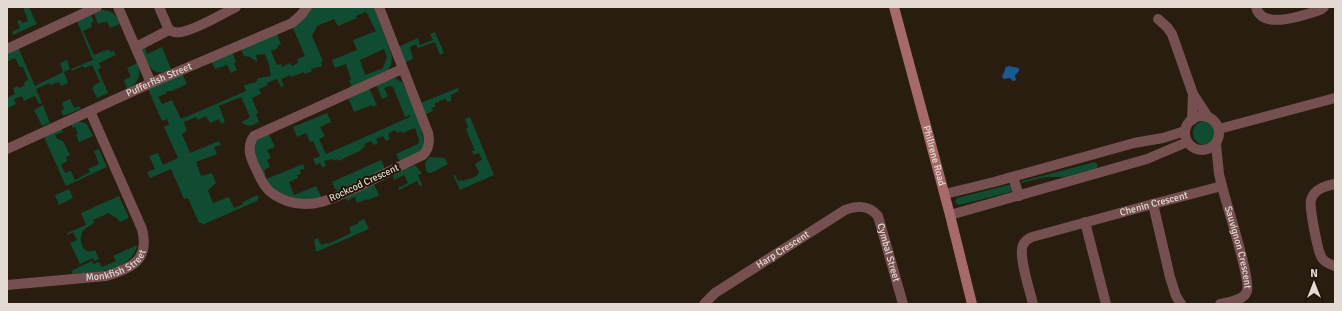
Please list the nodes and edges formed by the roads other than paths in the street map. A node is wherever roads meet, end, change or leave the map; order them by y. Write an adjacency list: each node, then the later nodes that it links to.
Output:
1 (97, 7): 13 (street)
2 (118, 7): 12 (street)
3 (159, 7): 11 (street)
4 (236, 7): 11 (street)
5 (307, 7): 15 (street, Pufferfish Street)
6 (379, 7): 14 (street, Rockcod Crescent)
7 (894, 7): 31 (street, Philirene Road)
8 (1256, 7): 9 (street)
9 (1324, 7)
10 (1158, 20): 16 (street)
11 (169, 30): 12 (street)
12 (136, 47): 15 (street)
13 (7, 49)
14 (402, 68): 14 (street, Rockcod Crescent)
15 (152, 82): 18 (street, Pufferfish Street)
16 (1193, 94): 19 (street); 20 (street)
17 (1335, 98): 21 (street)
18 (90, 111): 25 (street, Pufferfish Street); 38 (street, Monkfish Street)
19 (1208, 117): 20 (street); 21 (street)
20 (1192, 120): 22 (street)
21 (1219, 129): 24 (street)
22 (1185, 131): 23 (street); 28 (street)
23 (1187, 142): 26 (street); 32 (street)
24 (1216, 144): 26 (street); 27 (street, Sauvignon Crescent)
25 (7, 149)
26 (1206, 150): 27 (street, Sauvignon Crescent)
27 (1219, 174): 30 (street, Sauvignon Crescent)
28 (1013, 177): 31 (street); 32 (street)
29 (1335, 184): 37 (street)
30 (1222, 186): 33 (street, Chenin Crescent); 45 (street, Sauvignon Crescent)
31 (944, 194): 35 (street, Philirene Road)
32 (1019, 196): 35 (street)
33 (1152, 204): 36 (street, Chenin Crescent); 44 (street)
34 (866, 207): 39 (street, Harp Crescent); 40 (street, Cymbal Street)
35 (950, 215): 41 (street, Philirene Road)
36 (1085, 222): 42 (street, Chenin Crescent); 43 (street)
37 (1335, 266)
38 (7, 285)
39 (704, 304)
40 (902, 304)
41 (972, 304)
42 (1033, 304)
43 (1106, 304)
44 (1181, 304)
45 (1220, 304)

